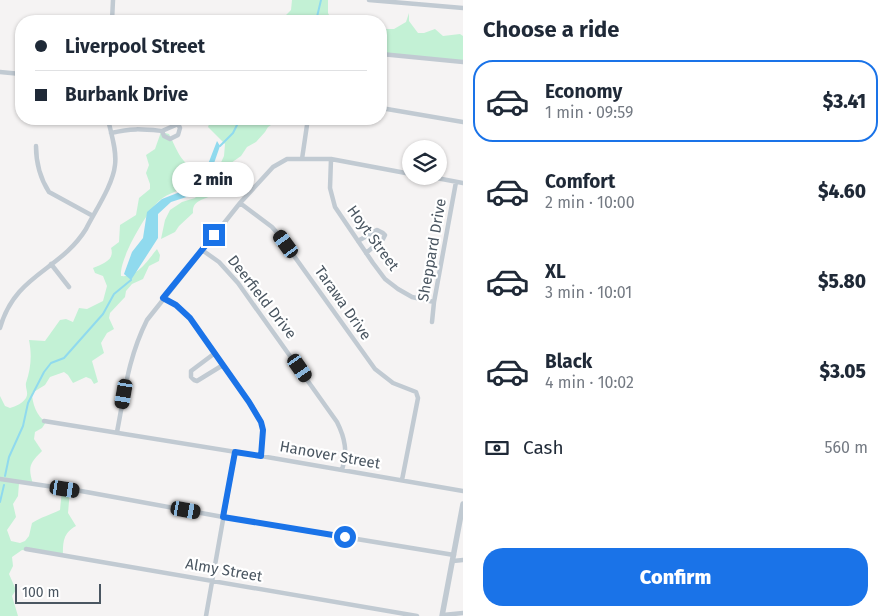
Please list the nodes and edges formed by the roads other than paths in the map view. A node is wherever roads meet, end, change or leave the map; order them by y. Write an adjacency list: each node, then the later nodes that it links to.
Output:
1 (113, 0): 4 (street)
2 (370, 0): 3 (street)
3 (463, 8)
4 (112, 15)
5 (387, 55): 6 (street)
6 (463, 62)
7 (0, 72): 8 (street)
8 (15, 73)
9 (387, 109): 10 (street)
10 (463, 122)
11 (109, 125): 14 (street)
12 (307, 125): 16 (street)
13 (162, 131): 14 (street)
14 (111, 133): 23 (street)
15 (36, 146): 23 (street)
16 (302, 159): 17 (street); 22 (street)
17 (331, 159): 18 (street); 24 (street, Hoyt Street)
18 (402, 172)
19 (447, 180): 20 (street)
20 (456, 182): 21 (street); 30 (street, Sheppard Drive)
21 (463, 183)
22 (240, 203): 25 (street); 41 (street, Tarawa Drive)
23 (93, 216): 27 (street)
24 (358, 241): 26 (street, Hoyt Street); 26 (street)
25 (202, 250): 29 (street); 39 (street, Deerfield Drive)
26 (366, 253): 30 (street, Hoyt Street)
27 (51, 264): 28 (street); 32 (street)
28 (69, 287)
29 (163, 298): 33 (street); 36 (street)
30 (434, 302): 31 (street, Sheppard Drive)
31 (432, 322)
32 (0, 328)
33 (215, 353): 34 (street); 34 (street)
34 (223, 365): 38 (street)
35 (44, 421): 36 (street, Hanover Street)
36 (117, 432): 37 (street, Hanover Street)
37 (235, 452): 38 (street, Hanover Street); 44 (street)
38 (261, 456): 39 (street, Hanover Street)
39 (342, 470): 41 (street, Hanover Street)
40 (0, 479): 44 (street)
41 (402, 480): 42 (street, Hanover Street)
42 (463, 491)
43 (463, 507): 46 (street)
44 (223, 517): 46 (street); 48 (street)
45 (26, 549): 48 (street, Almy Street)
46 (453, 558): 47 (street); 50 (street)
47 (463, 560)
48 (213, 580): 51 (street); 52 (street, Almy Street)
49 (463, 614): 50 (street)
50 (442, 615)
51 (206, 616)
52 (417, 616)

